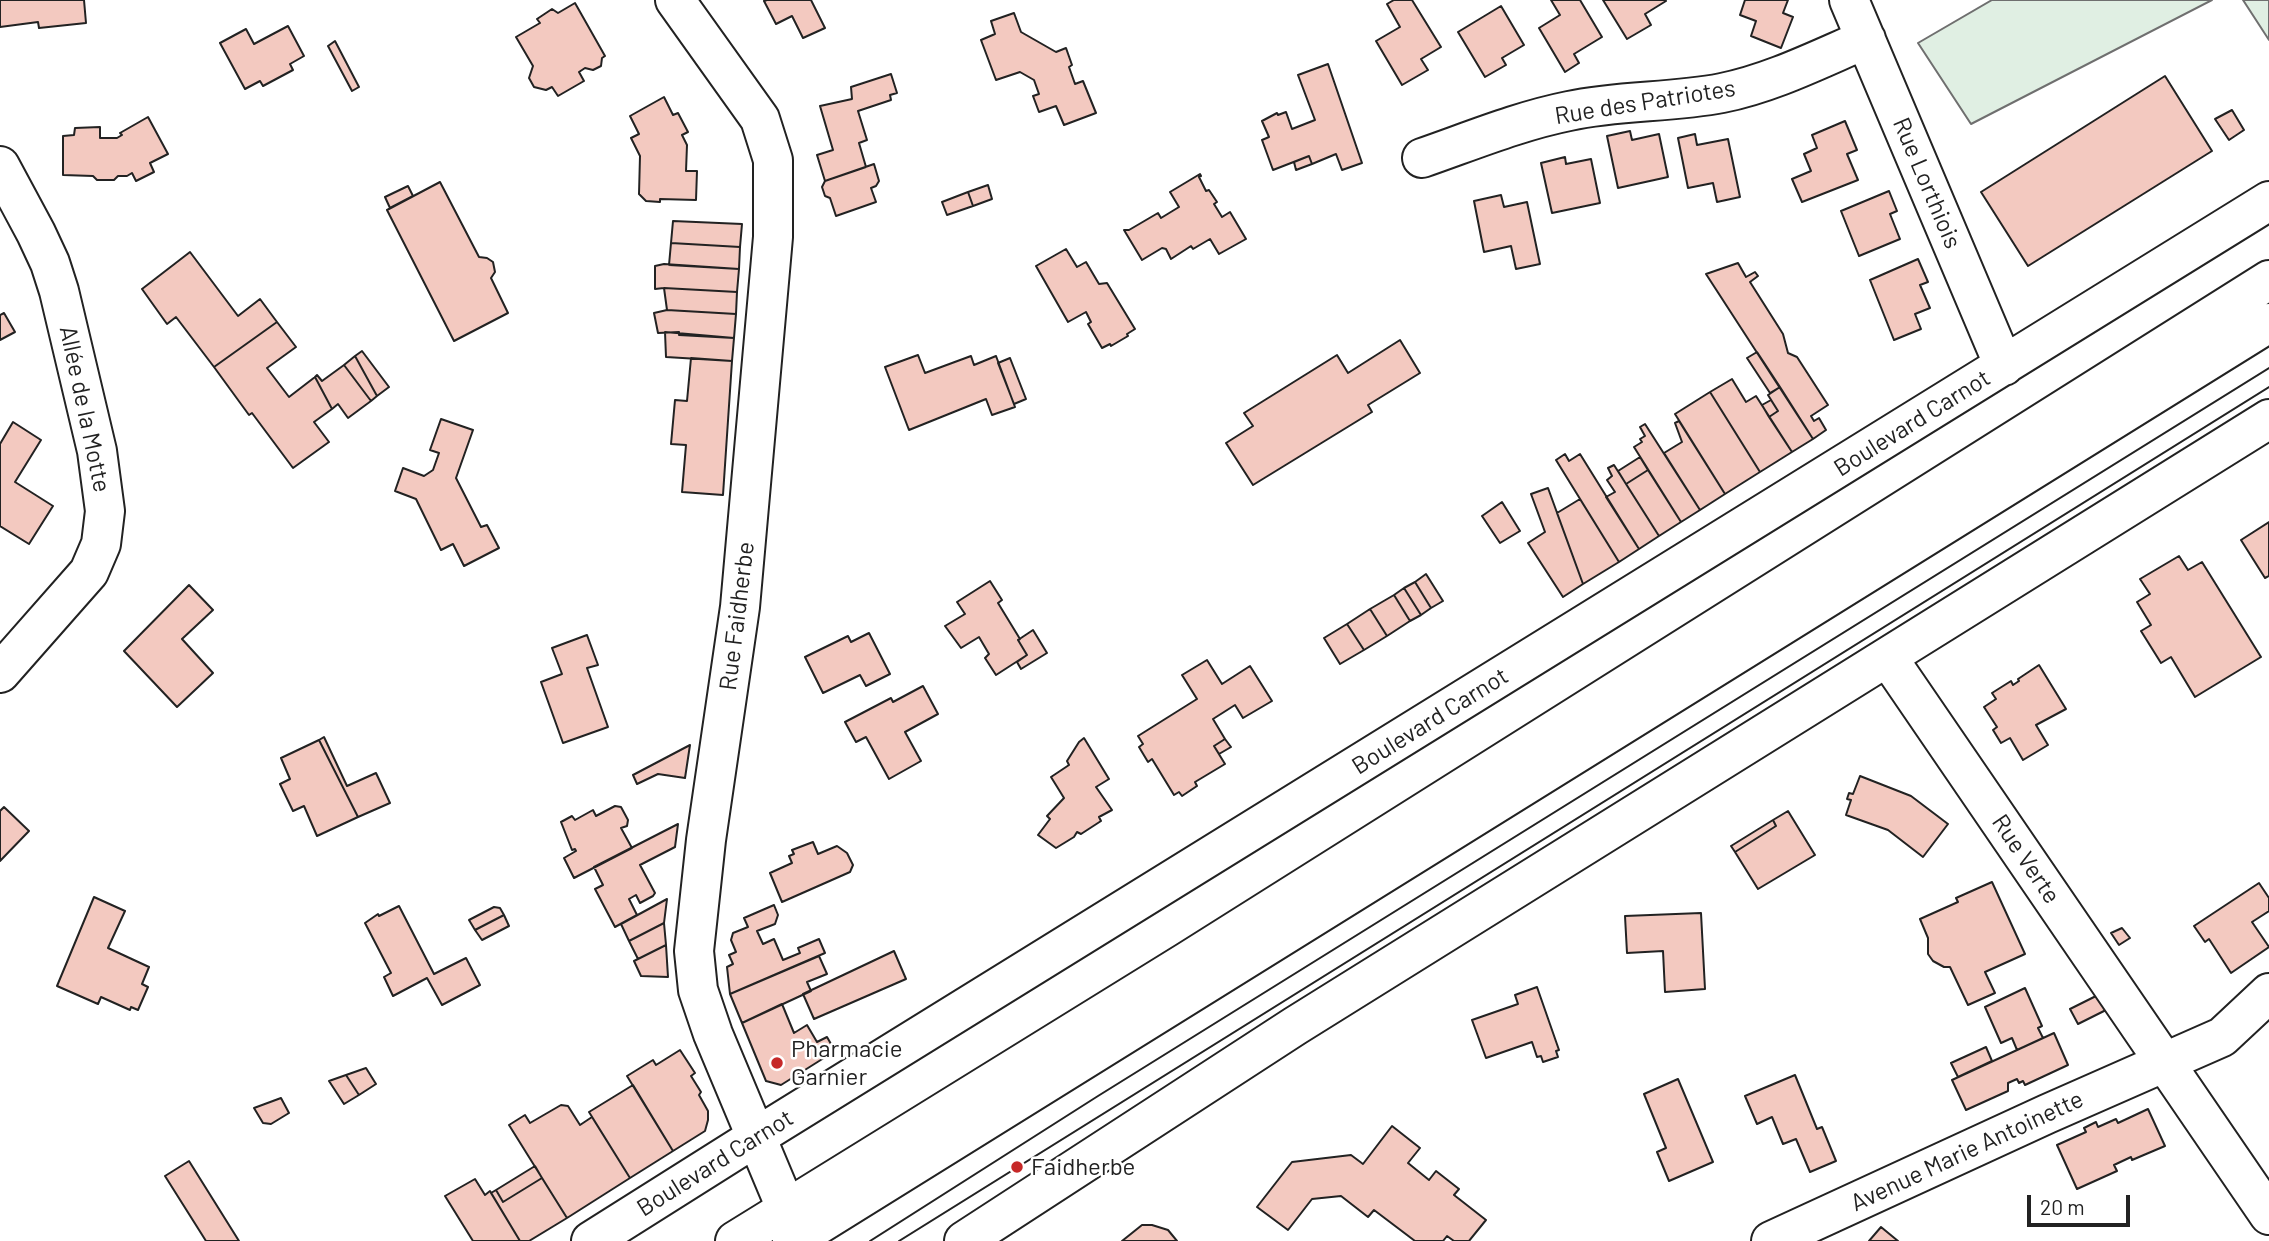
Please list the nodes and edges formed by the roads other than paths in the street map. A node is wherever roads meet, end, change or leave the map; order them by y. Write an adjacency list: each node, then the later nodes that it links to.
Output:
1 (676, 0): 15 (street, Rue Faidherbe)
2 (1849, 0): 3 (street, Rue Lorthiois)
3 (1866, 39): 4 (street, Rue des Patriotes); 9 (street, Rue Lorthiois)
4 (1422, 158)
5 (0, 166): 12 (street, Allée de la Motte)
6 (2269, 201): 9 (street, Boulevard Carnot)
7 (2269, 280): 17 (street)
8 (2269, 323): 17 (street)
9 (2004, 366): 15 (street, Boulevard Carnot)
10 (2269, 419): 11 (street)
11 (1888, 657): 14 (street, Rue Verte); 20 (street)
12 (0, 673)
13 (2269, 993): 14 (street)
14 (2164, 1061): 16 (street, Rue Verte); 21 (street, Avenue Marie Antoinette)
15 (756, 1137): 17 (street, Rue Faidherbe); 18 (street, Boulevard Carnot)
16 (2269, 1216)
17 (794, 1232): 19 (street)
18 (591, 1241)
19 (735, 1241)
20 (964, 1241)
21 (1771, 1241)

